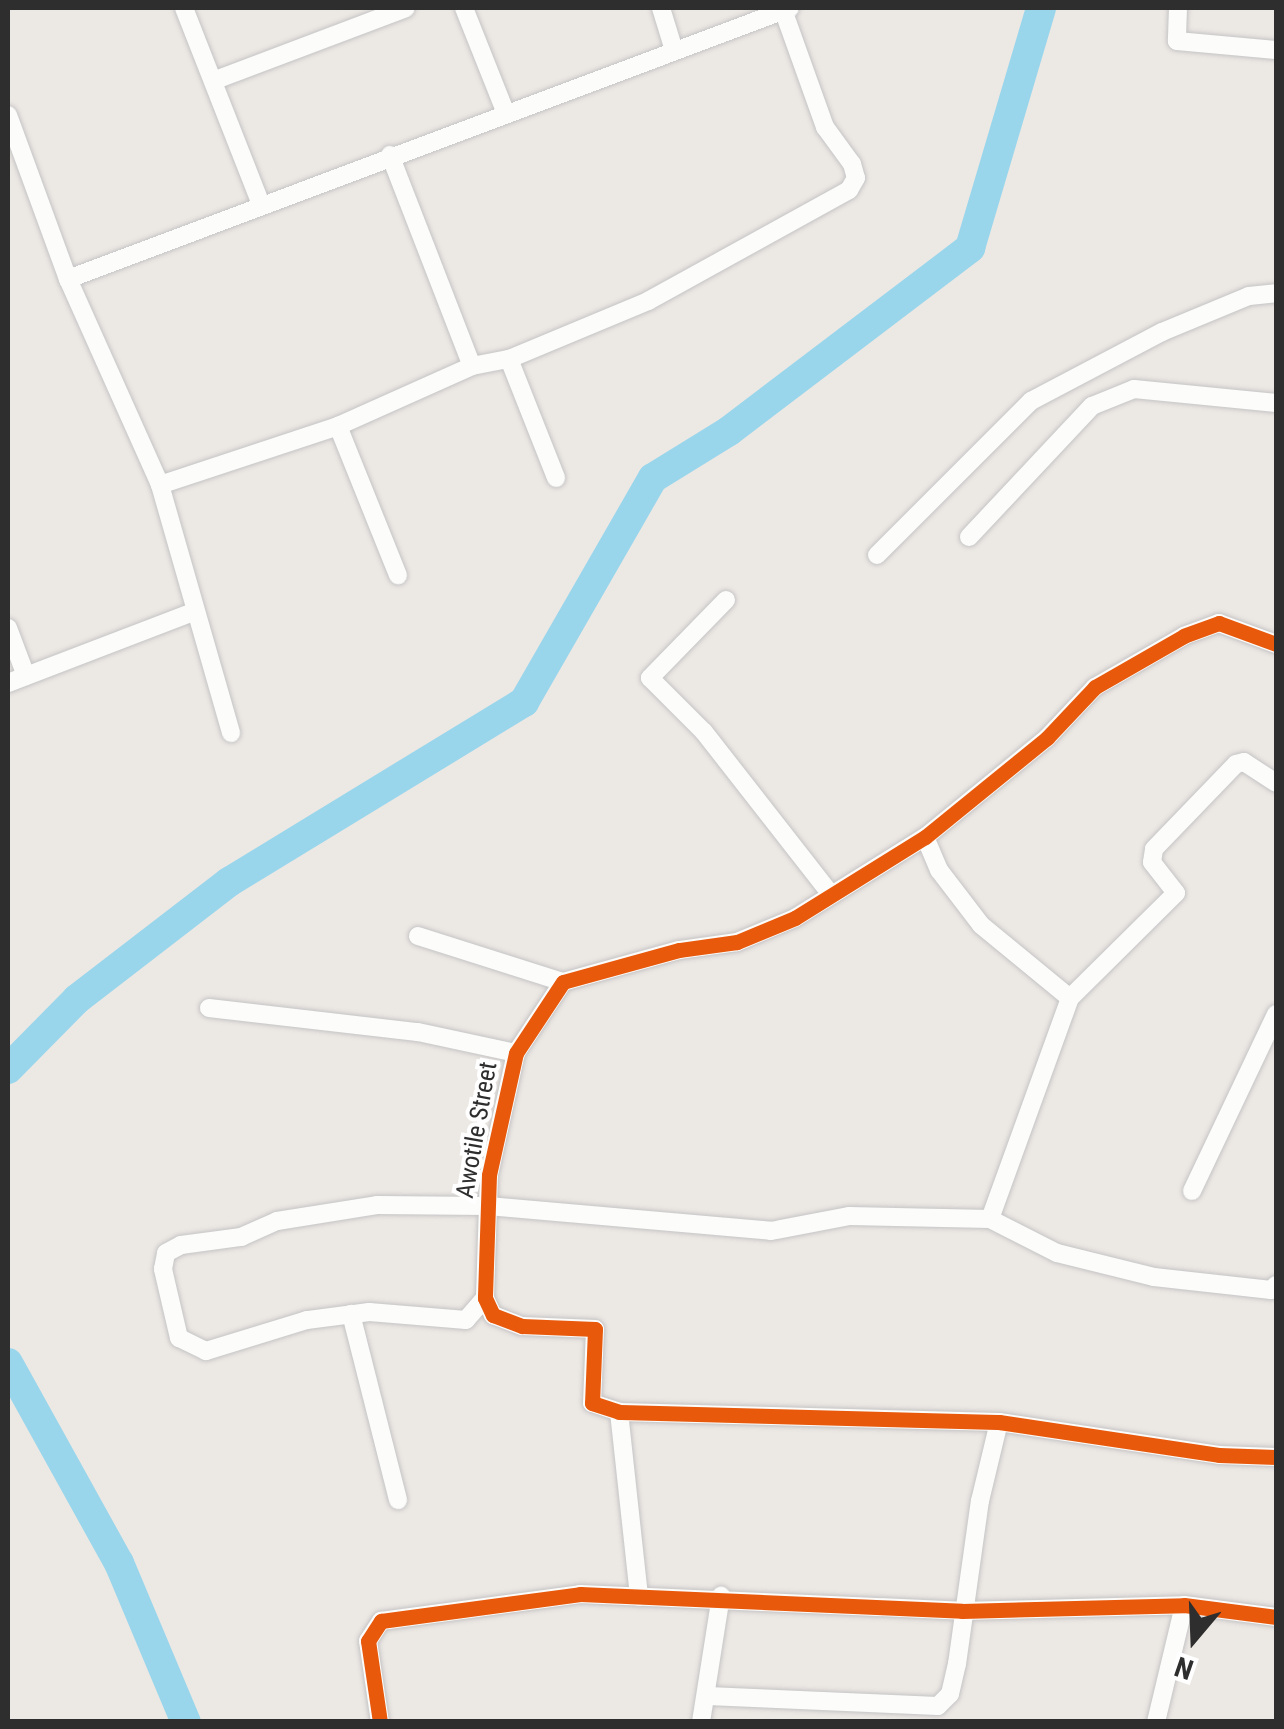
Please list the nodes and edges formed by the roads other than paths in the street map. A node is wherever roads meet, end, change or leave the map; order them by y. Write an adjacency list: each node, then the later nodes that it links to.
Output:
1 (184, 8): 9 (street)
2 (406, 8): 9 (street)
3 (464, 8): 10 (street)
4 (661, 8): 7 (street)
5 (1178, 8): 8 (street)
6 (786, 9): 7 (street); 16 (street)
7 (673, 46): 10 (street)
8 (1276, 50)
9 (214, 81): 13 (street)
10 (506, 111): 12 (street)
11 (8, 115): 14 (street)
12 (390, 155): 13 (street); 17 (street)
13 (261, 204): 14 (street)
14 (68, 279): 21 (street)
15 (1276, 293): 23 (street)
16 (509, 359): 17 (street); 20 (street)
17 (472, 366): 19 (street)
18 (1276, 403): 22 (street)
19 (338, 426): 21 (street); 24 (street)
20 (556, 478)
21 (160, 484): 26 (street)
22 (970, 537)
23 (877, 554)
24 (398, 575)
25 (726, 600): 34 (street)
26 (193, 612): 29 (street); 31 (street)
27 (8, 628): 29 (street)
28 (1276, 644): 33 (street)
29 (26, 676): 30 (street)
30 (8, 683)
31 (231, 734)
32 (1276, 783): 37 (street)
33 (925, 836): 34 (street); 37 (street)
34 (829, 892): 36 (street)
35 (418, 936): 36 (street)
36 (563, 982): 40 (street, Awotile Street)
37 (1070, 998): 43 (street)
38 (209, 1008): 40 (street)
39 (1276, 1014): 41 (street)
40 (516, 1054): 42 (street, Awotile Street)
41 (1192, 1191)
42 (488, 1206): 43 (street); 45 (street, Awotile Street); 46 (street)
43 (990, 1219): 44 (street)
44 (1276, 1285)
45 (485, 1298): 46 (street); 47 (street)
46 (351, 1314): 50 (street)
47 (619, 1412): 48 (street); 52 (street)
48 (999, 1422): 49 (street); 54 (street)
49 (1276, 1457)
50 (398, 1500)
51 (722, 1596): 52 (street); 54 (street); 56 (street)
52 (639, 1597): 57 (street)
53 (1184, 1605): 54 (street); 55 (street); 59 (street)
54 (962, 1611): 56 (street)
55 (1276, 1617)
56 (708, 1696): 58 (street)
57 (380, 1722)
58 (702, 1722)
59 (1156, 1722)

